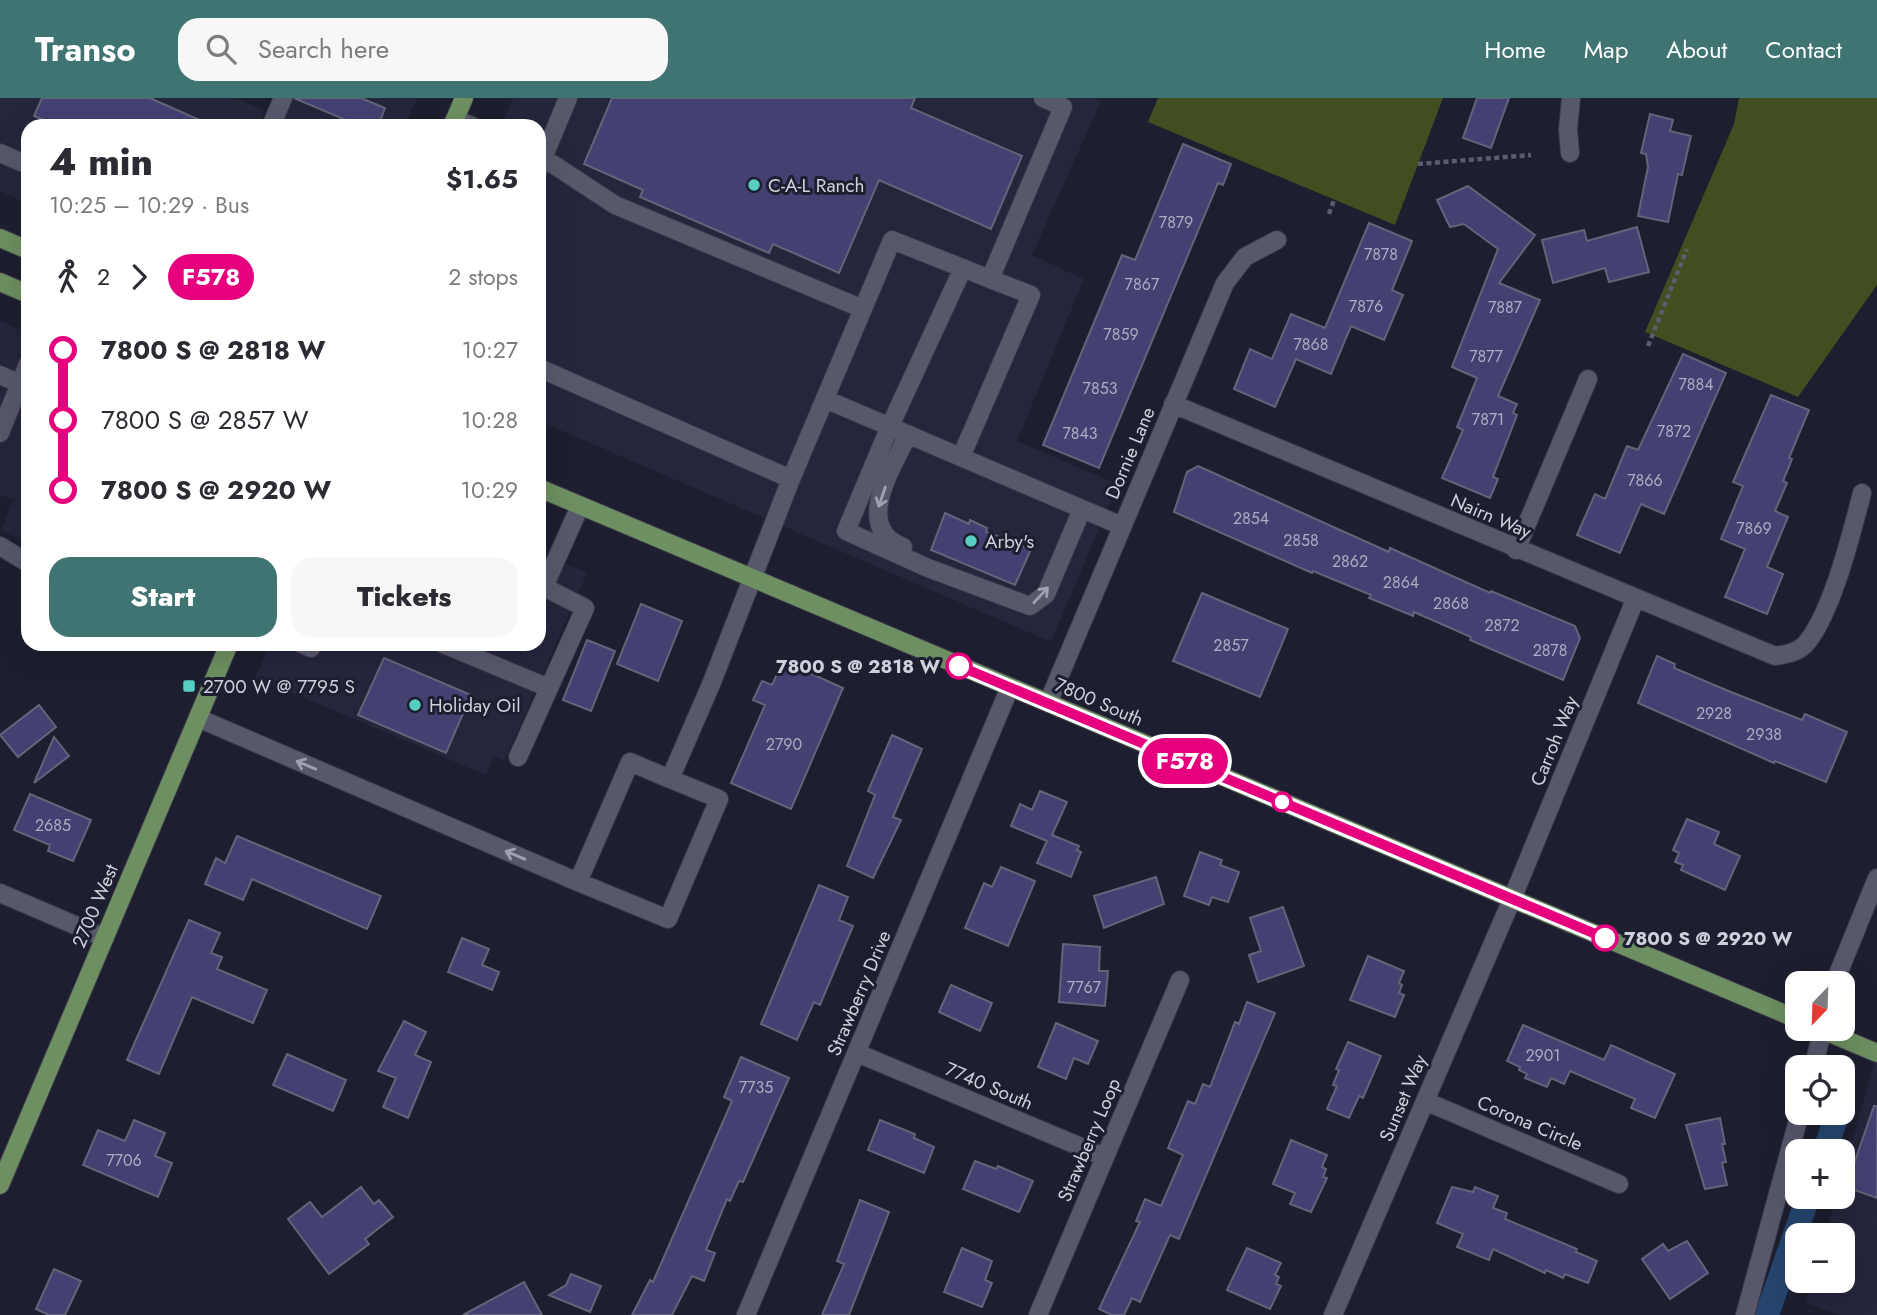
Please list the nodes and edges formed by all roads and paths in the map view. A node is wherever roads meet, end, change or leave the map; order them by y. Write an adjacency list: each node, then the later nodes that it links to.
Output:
1 (283, 98): 6 (street)
2 (464, 98): 7 (main road)
3 (568, 98): 8 (street)
4 (1043, 98): 22 (street)
5 (1571, 98): 10 (street)
6 (274, 119)
7 (461, 119)
8 (546, 147)
9 (0, 153): 12 (street)
10 (1570, 153)
11 (1531, 155): 14 (path)
12 (21, 162)
13 (546, 164): 25 (street)
14 (1418, 164)
15 (1334, 200): 16 (path)
16 (1329, 214)
17 (0, 238): 19 (main road)
18 (1276, 240): 32 (street, Dornie Lane)
19 (21, 247)
20 (1687, 249): 26 (path)
21 (963, 268): 22 (street); 25 (street); 33 (street)
22 (990, 279): 36 (street)
23 (0, 282): 24 (main road)
24 (21, 291)
25 (863, 309): 31 (street)
26 (1648, 346)
27 (546, 371): 37 (street)
28 (0, 376): 30 (street)
29 (1588, 379): 44 (street)
30 (20, 384): 34 (street)
31 (825, 399): 33 (street); 37 (street)
32 (1173, 404): 42 (street, Dornie Lane); 44 (street, Nairn Way)
33 (890, 426): 35 (street); 49 (street)
34 (0, 433)
35 (908, 434): 36 (street); 49 (street, one-way to 49)
36 (961, 457): 41 (street)
37 (791, 479): 47 (street)
38 (546, 491): 40 (main road, 7800 South)
39 (1862, 492): 50 (street, Nairn Way)
40 (580, 506): 46 (street); 47 (main road, 7800 South)
41 (1082, 509): 42 (street); 49 (street, one-way to 41)
42 (1122, 526): 55 (street, Dornie Lane)
43 (0, 546): 45 (street)
44 (1516, 550): 50 (street, Nairn Way)
45 (21, 559)
46 (546, 578)
47 (753, 579): 53 (main road, 7800 South); 58 (street)
48 (546, 588): 54 (street)
49 (1006, 596)
50 (1635, 600): 62 (street, Carroh Way)
51 (224, 651): 56 (main road, 2700 West)
52 (460, 651): 54 (street)
53 (1010, 687): 55 (main road, 7800 South); 68 (street, Strawberry Drive)
54 (549, 688): 57 (street)
55 (1048, 703): 62 (main road, 7800 South)
56 (198, 718): 60 (street, one-way to 56); 63 (main road, 2700 West)
57 (518, 757)
58 (670, 779): 60 (street); 60 (street)
59 (1877, 878): 64 (street)
60 (578, 882)
61 (0, 893): 63 (street)
62 (1512, 899): 66 (main road, 7800 South); 70 (street, Sunset Way)
63 (105, 938): 74 (main road, 2700 West)
64 (1839, 971)
65 (1180, 981): 72 (street, Strawberry Loop)
66 (1785, 1014)
67 (1850, 1041): 69 (main road)
68 (857, 1053): 72 (street, 7740 South); 75 (street, Strawberry Drive)
69 (1877, 1053)
70 (1424, 1101): 73 (street, Corona Circle); 77 (street, Sunset Way)
71 (1797, 1125): 78 (street)
72 (1105, 1157): 76 (street, Strawberry Loop)
73 (1619, 1184)
74 (0, 1185)
75 (746, 1315)
76 (1038, 1315)
77 (1333, 1315)
78 (1745, 1315)

